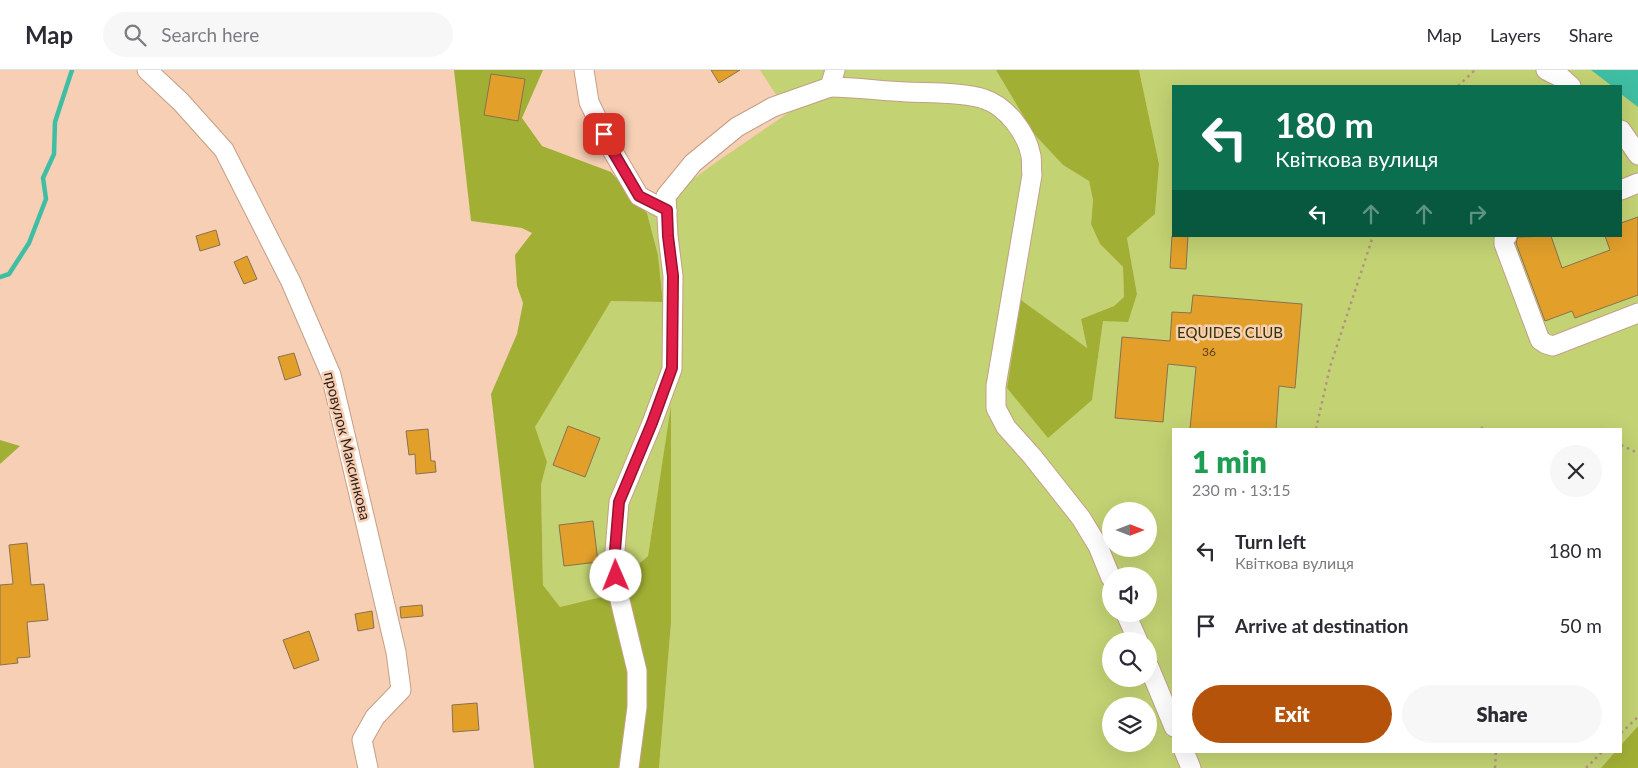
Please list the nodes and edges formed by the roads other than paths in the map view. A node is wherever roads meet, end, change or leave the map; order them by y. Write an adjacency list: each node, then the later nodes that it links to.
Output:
1 (147, 70): 17 (street, провулок Максинкова)
2 (584, 70): 10 (street)
3 (1546, 70): 5 (street)
4 (832, 79): 10 (street); 13 (street)
5 (1570, 85)
6 (1622, 131): 7 (street)
7 (1638, 155)
8 (1638, 183): 9 (street)
9 (1622, 190)
10 (667, 210): 18 (street)
11 (1506, 237): 12 (street)
12 (1638, 313)
13 (1107, 567)
14 (1157, 686): 15 (street)
15 (1172, 722)
16 (1185, 753): 19 (street)
17 (368, 768)
18 (630, 768)
19 (1192, 768)

